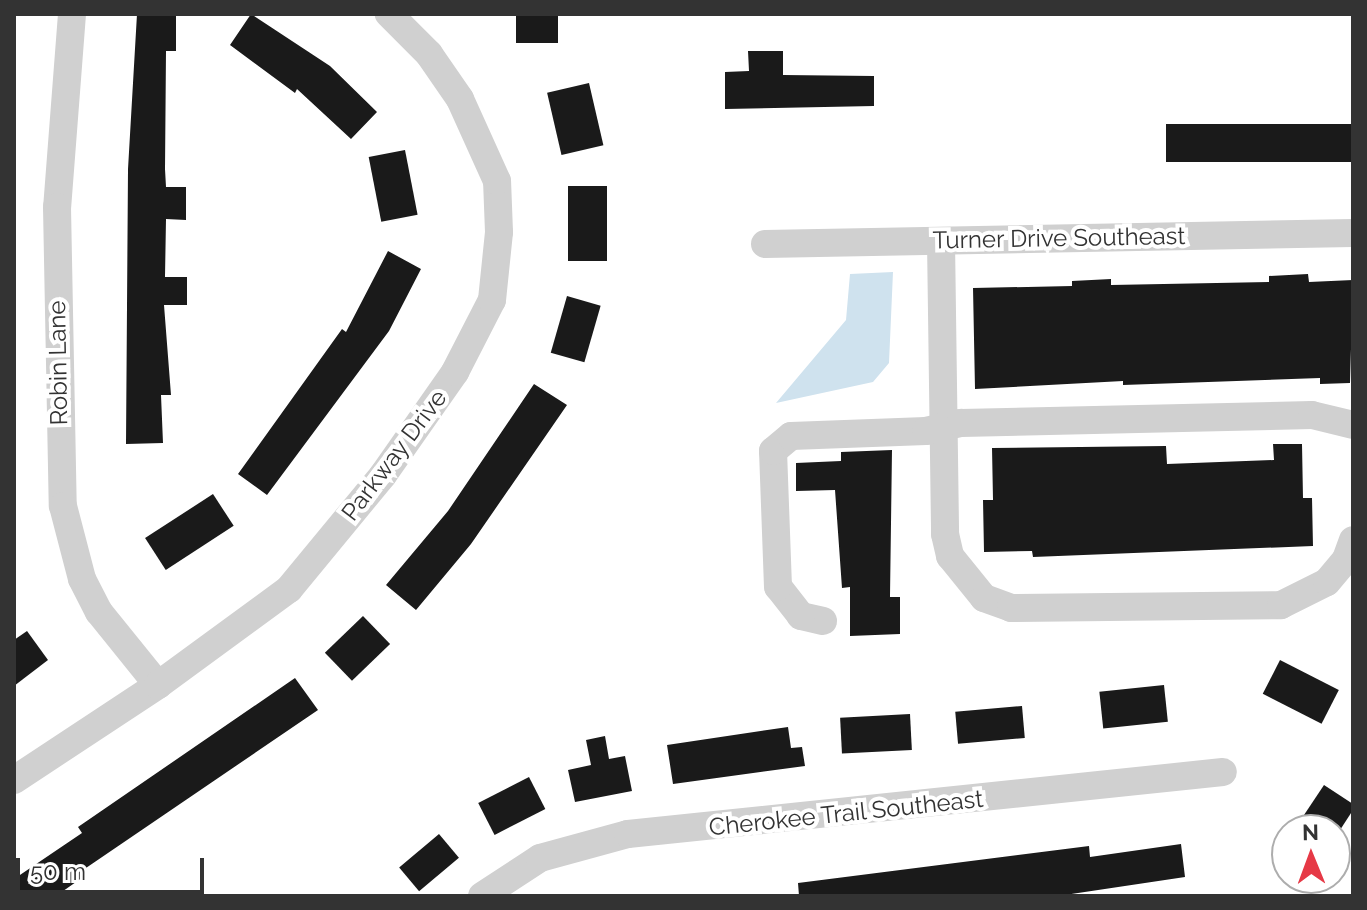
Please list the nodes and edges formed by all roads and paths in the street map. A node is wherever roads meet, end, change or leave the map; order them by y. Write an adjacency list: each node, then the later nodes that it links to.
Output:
1 (72, 14): 10 (street, Robin Lane)
2 (390, 14): 10 (street, Parkway Drive)
3 (1353, 233): 4 (street, Turner Drive Southeast)
4 (941, 241): 5 (street, Turner Drive Southeast); 6 (street)
5 (765, 244)
6 (941, 425): 7 (street); 8 (street); 9 (street)
7 (1353, 425)
8 (1353, 540)
9 (823, 621)
10 (158, 685): 12 (street, Parkway Drive)
11 (1223, 772): 13 (street, Cherokee Trail Southeast)
12 (14, 780)
13 (482, 896)

